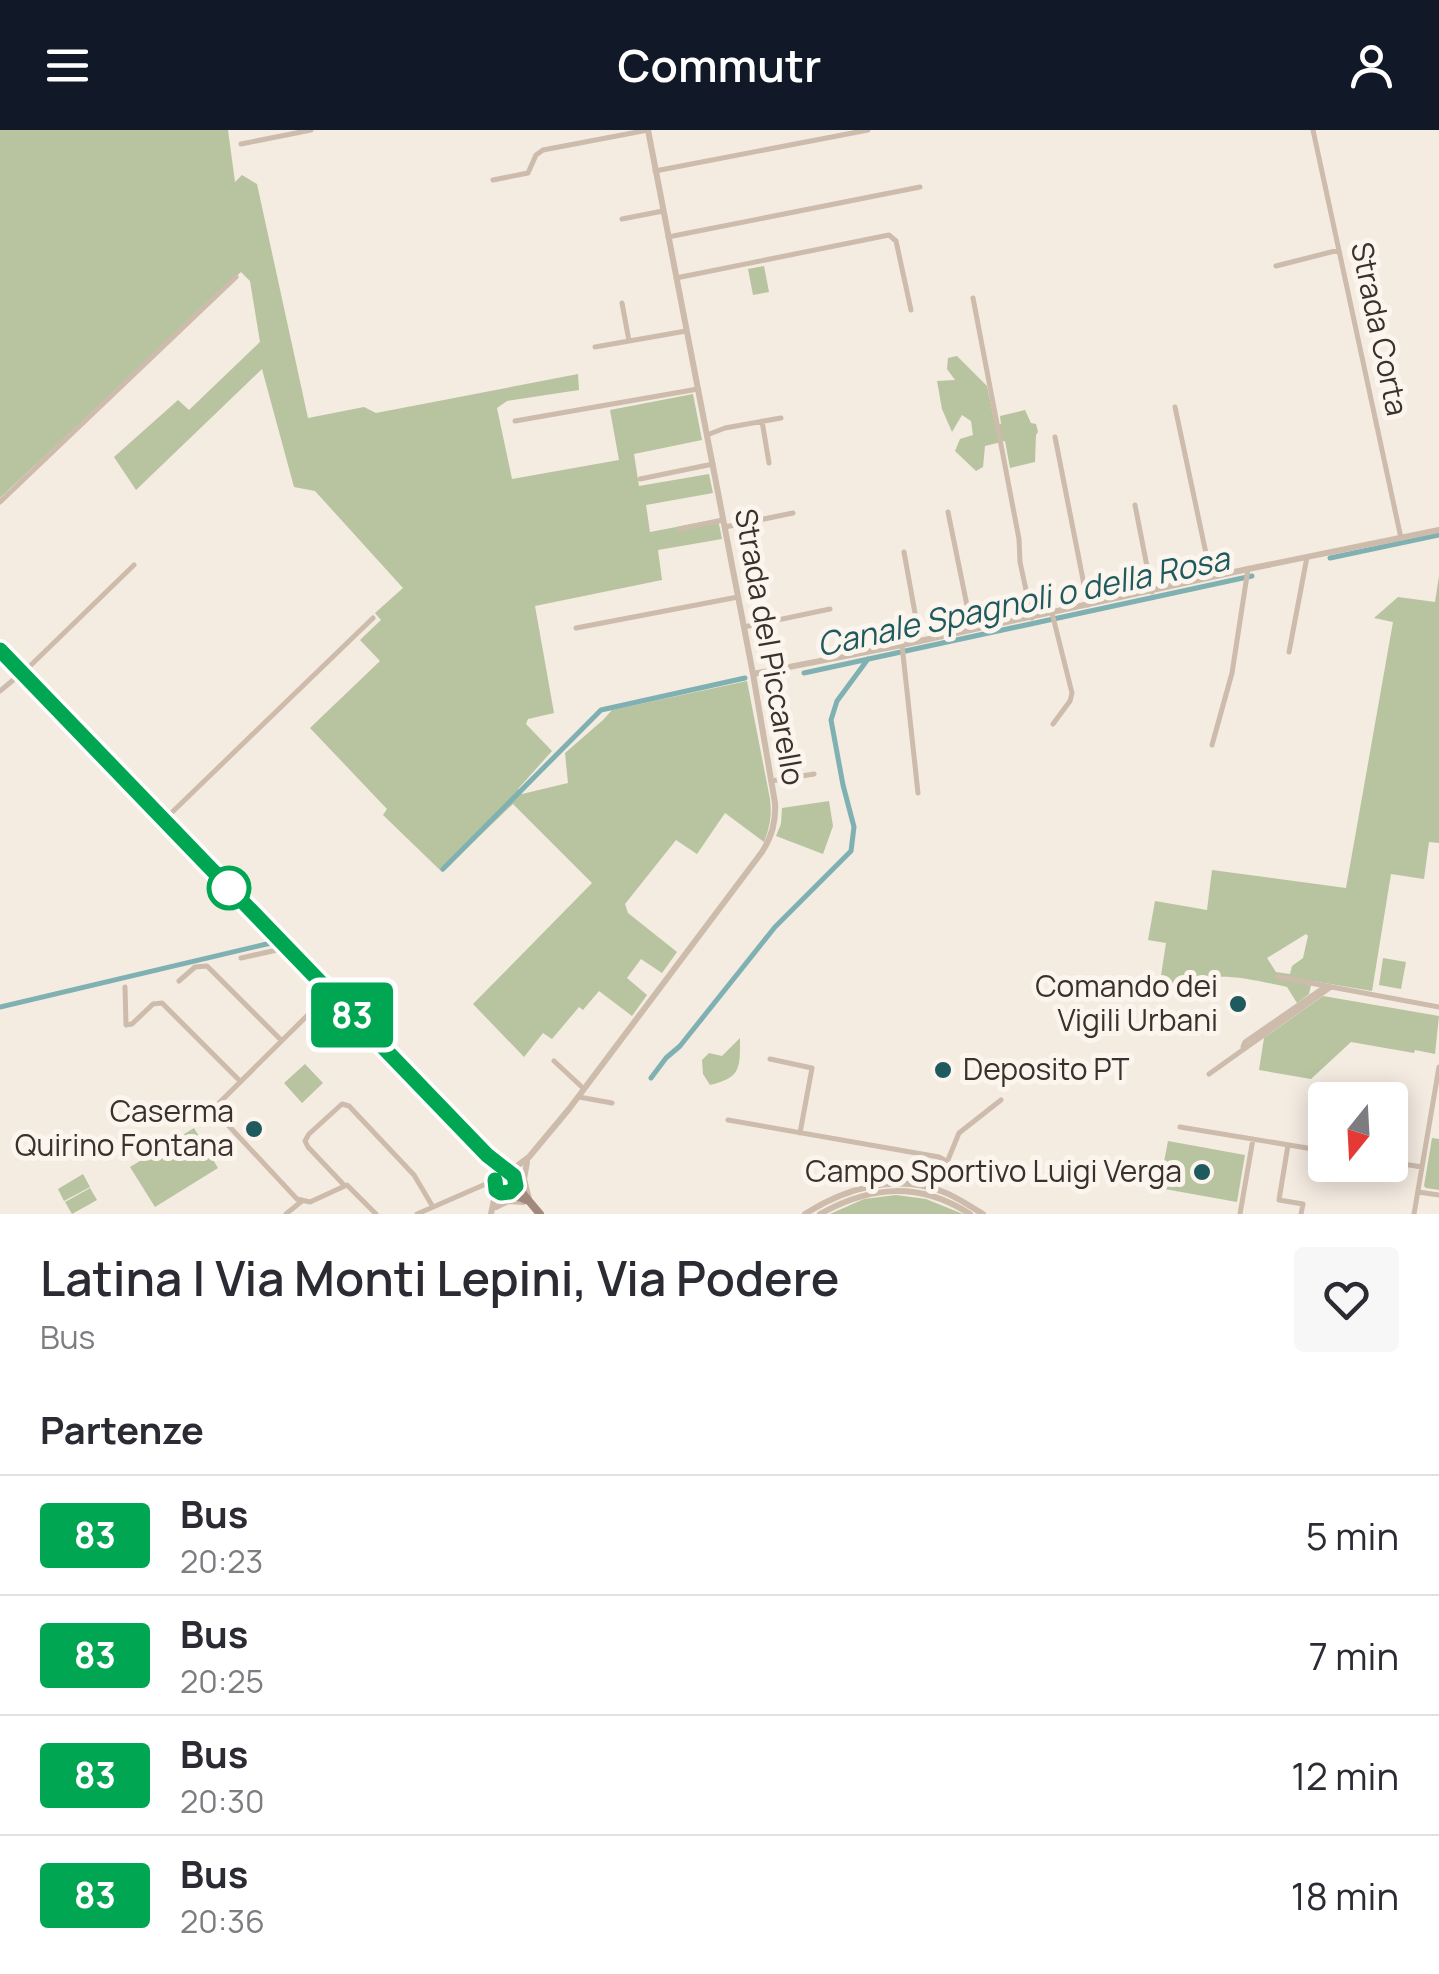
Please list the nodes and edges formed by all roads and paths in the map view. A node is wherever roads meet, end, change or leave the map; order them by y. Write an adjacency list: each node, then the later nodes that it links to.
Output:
1 (311, 130): 5 (street)
2 (648, 130): 6 (street, Strada del Piccarello); 7 (street)
3 (868, 130): 6 (street)
4 (1313, 130): 12 (street, Strada Corta)
5 (241, 144)
6 (656, 171): 9 (street, Strada del Piccarello)
7 (493, 180)
8 (920, 188): 11 (street)
9 (663, 212): 10 (street); 11 (street, Strada del Piccarello)
10 (622, 219)
11 (668, 237): 15 (street, Strada del Piccarello)
12 (1339, 250): 13 (street); 39 (street, Strada Corta)
13 (1276, 266)
14 (236, 277): 32 (street)
15 (676, 278): 18 (street); 19 (street, Strada del Piccarello)
16 (973, 298): 51 (street)
17 (622, 303): 20 (street)
18 (911, 310)
19 (686, 330): 20 (street); 22 (street, Strada del Piccarello)
20 (630, 340): 21 (street)
21 (595, 347)
22 (698, 389): 25 (street); 27 (street, Strada del Piccarello)
23 (1175, 407): 44 (street)
24 (781, 418): 26 (street)
25 (515, 421)
26 (762, 421): 27 (street); 29 (street)
27 (707, 435): 30 (street, Strada del Piccarello)
28 (1055, 437): 47 (street)
29 (769, 462)
30 (713, 464): 31 (street); 36 (street, Strada del Piccarello)
31 (640, 479)
32 (0, 502)
33 (1136, 505): 45 (street)
34 (948, 512): 54 (street)
35 (792, 513): 36 (street)
36 (724, 523): 37 (street); 46 (street, Strada del Piccarello)
37 (679, 528)
38 (1439, 530): 39 (street)
39 (1401, 538): 41 (street)
40 (904, 552): 55 (street)
41 (1307, 557): 43 (street); 58 (street)
42 (134, 565): 59 (street)
43 (1248, 569): 44 (street); 63 (street)
44 (1211, 577): 45 (street)
45 (1152, 592): 47 (street)
46 (738, 597): 52 (street); 53 (street, Strada del Piccarello)
47 (1088, 605): 49 (street)
48 (830, 609): 53 (street)
49 (1052, 613): 51 (street); 62 (street)
50 (373, 618): 67 (street)
51 (1032, 618): 54 (street)
52 (576, 628)
53 (744, 628): 60 (street, Strada del Piccarello)
54 (972, 630): 55 (street)
55 (920, 641): 56 (street)
56 (902, 645): 60 (street); 66 (street)
57 (0, 650): 59 (main road)
58 (1290, 652)
59 (22, 672): 61 (street); 67 (main road)
60 (753, 674): 65 (street, Strada del Piccarello)
61 (0, 691)
62 (1053, 724)
63 (1212, 744)
64 (814, 774): 65 (street)
65 (770, 781): 82 (street, Strada del Piccarello)
66 (918, 793)
67 (163, 821): 68 (main road)
68 (286, 948): 69 (street); 74 (main road)
69 (241, 958)
70 (1278, 978): 73 (street)
71 (180, 980): 76 (street)
72 (125, 987): 81 (street)
73 (1328, 987): 75 (street); 80 (street)
74 (330, 993): 76 (street); 91 (main road)
75 (1439, 1007)
76 (282, 1040): 81 (street)
77 (770, 1059): 87 (street)
78 (554, 1061): 82 (street)
79 (1439, 1068): 96 (street)
80 (1209, 1074)
81 (240, 1081): 104 (street)
82 (581, 1093): 84 (street); 93 (street, Strada del Piccarello)
83 (1001, 1100): 94 (street)
84 (612, 1103)
85 (728, 1120): 87 (street)
86 (1180, 1127): 88 (street)
87 (800, 1133): 94 (street)
88 (1253, 1139): 89 (street); 116 (street)
89 (1288, 1145): 90 (street); 117 (street)
90 (1308, 1148)
91 (487, 1155): 92 (main road); 100 (main road)
92 (495, 1162): 93 (street); 97 (main road)
93 (526, 1162): 97 (street, Strada del Piccarello); 98 (street, Strada del Piccarello); 105 (street)
94 (948, 1162): 101 (street)
95 (1408, 1165): 96 (street)
96 (1422, 1167): 102 (street)
97 (508, 1172): 98 (main road); 100 (main road)
98 (516, 1181): 100 (main road); 105 (main road)
99 (347, 1186): 104 (street); 106 (street); 109 (street)
100 (500, 1187): 105 (main road); 106 (street); 107 (street)
101 (936, 1189): 112 (street); 115 (street)
102 (1418, 1192): 103 (street); 118 (street)
103 (1439, 1195)
104 (302, 1202): 108 (street)
105 (531, 1204): 107 (street); 111 (main road)
106 (432, 1207): 110 (street)
107 (492, 1212)
108 (286, 1214)
109 (374, 1214)
110 (417, 1214)
111 (540, 1214)
112 (806, 1214)
113 (820, 1214): 114 (street)
114 (970, 1214)
115 (983, 1214)
116 (1240, 1214)
117 (1301, 1214)
118 (1414, 1214)

